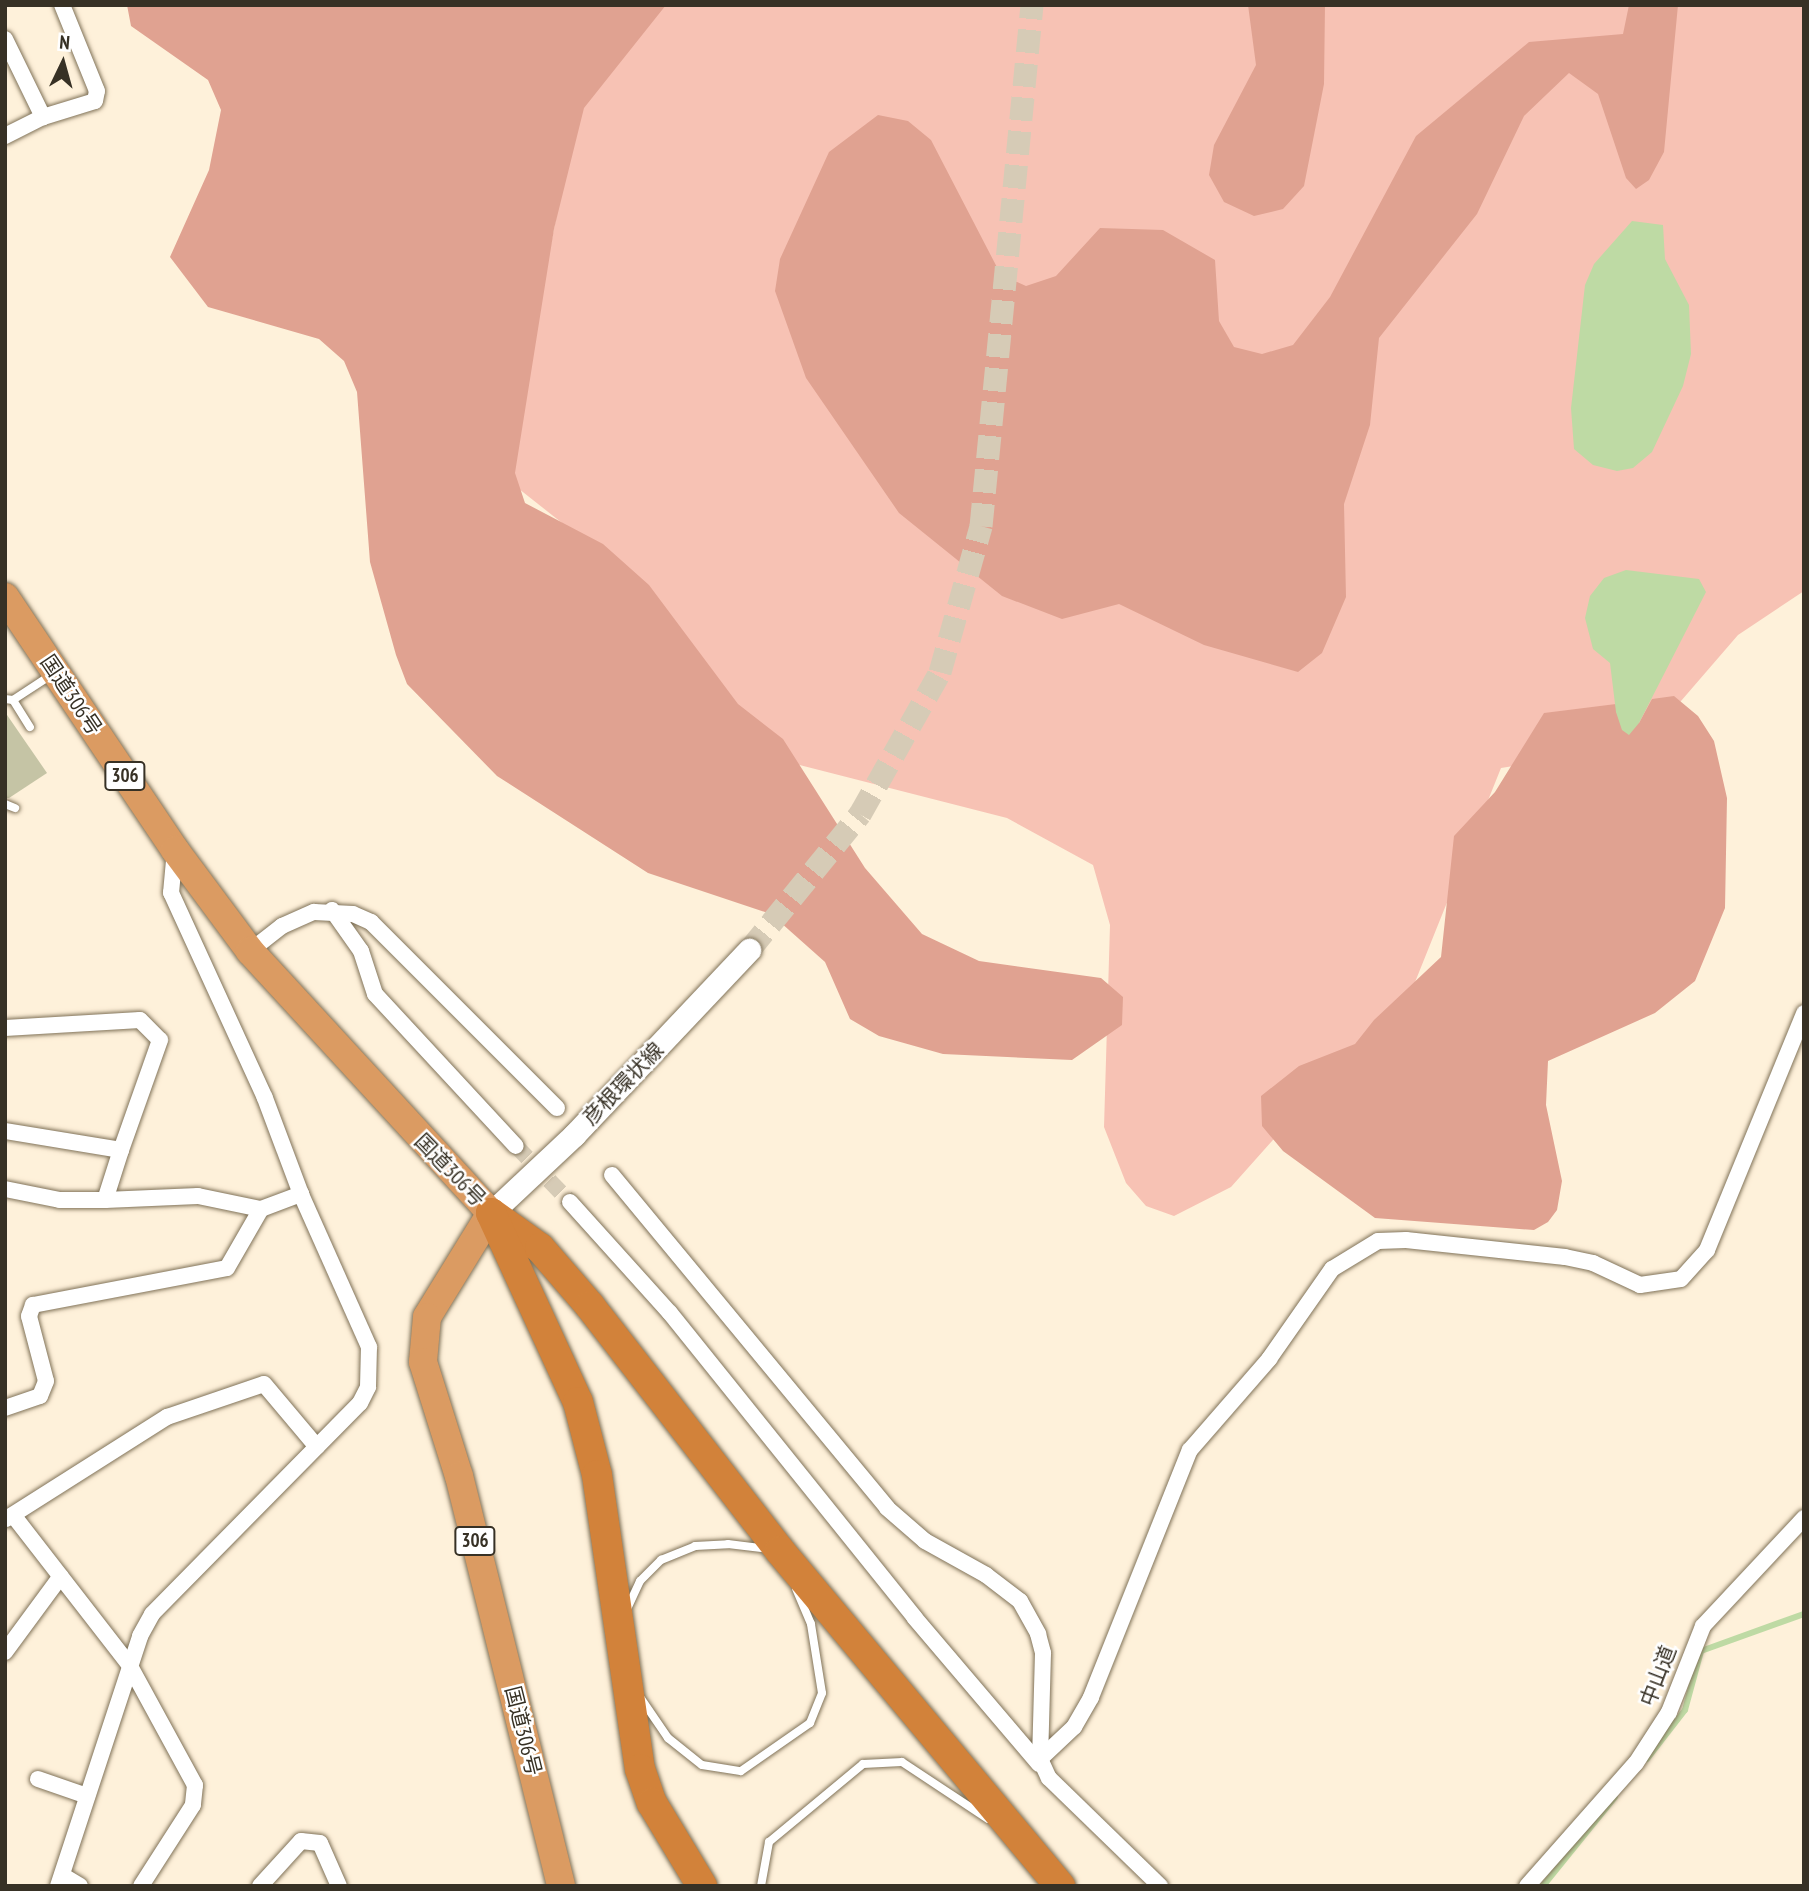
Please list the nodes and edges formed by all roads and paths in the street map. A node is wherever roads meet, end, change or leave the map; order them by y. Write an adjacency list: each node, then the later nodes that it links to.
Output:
1 (62, 5): 3 (street)
2 (5, 39): 3 (street)
3 (43, 117): 4 (street)
4 (5, 136)
5 (5, 597): 6 (highway, 国道306号 / 306)
6 (55, 672): 7 (lane); 11 (highway, 国道306号 / 306)
7 (9, 700): 8 (lane)
8 (30, 727)
9 (5, 804): 10 (lane)
10 (15, 808)
11 (175, 850): 14 (highway, 国道306号 / 306); 23 (street)
12 (331, 910): 14 (street); 17 (street); 19 (street)
13 (749, 950): 27 (main road, 彦根環状線)
14 (250, 951): 27 (highway, 国道306号 / 306)
15 (1804, 1013): 38 (street)
16 (5, 1028): 20 (street)
17 (557, 1108)
18 (5, 1131): 20 (street)
19 (516, 1146)
20 (121, 1150): 24 (street)
21 (612, 1175): 38 (street)
22 (5, 1189): 24 (street)
23 (301, 1194): 26 (street); 29 (street)
24 (105, 1200): 26 (street)
25 (569, 1202): 39 (street)
26 (261, 1209): 28 (street)
27 (491, 1213): 32 (highway); 34 (highway); 48 (highway, 国道306号 / 306)
28 (5, 1408)
29 (317, 1447): 30 (street); 36 (street)
30 (9, 1517): 33 (street)
31 (1804, 1518): 53 (street, 中山道)
32 (780, 1551): 34 (lane); 37 (lane); 42 (highway)
33 (61, 1576): 35 (street); 36 (street)
34 (617, 1630): 37 (highway)
35 (5, 1652)
36 (130, 1666): 41 (street); 45 (street)
37 (622, 1670): 49 (highway)
38 (1040, 1759): 39 (street)
39 (1049, 1777): 52 (street)
40 (38, 1779): 41 (street)
41 (87, 1796): 43 (street)
42 (1024, 1844): 50 (lane); 51 (highway)
43 (60, 1880): 44 (street)
44 (80, 1886)
45 (141, 1886)
46 (260, 1886): 47 (street)
47 (339, 1886)
48 (562, 1886)
49 (702, 1886)
50 (761, 1886)
51 (1060, 1886)
52 (1160, 1886)
53 (1527, 1886)

